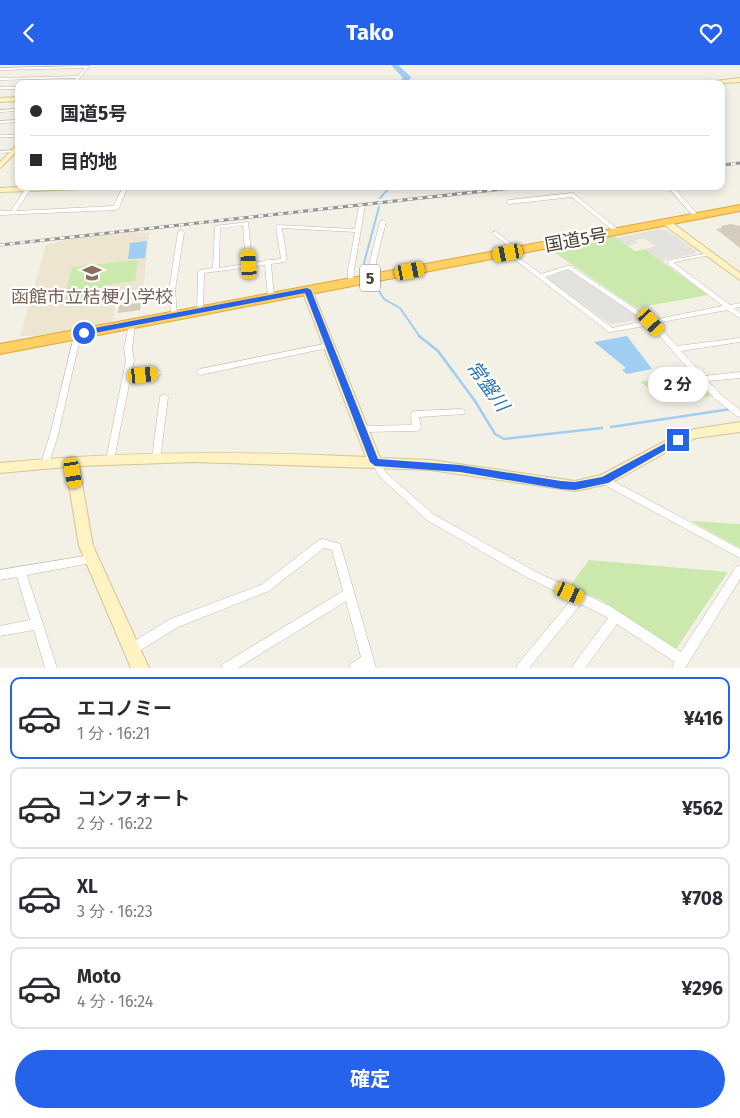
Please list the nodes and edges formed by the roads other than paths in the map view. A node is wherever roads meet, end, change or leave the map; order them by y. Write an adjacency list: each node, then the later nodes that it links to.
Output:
1 (60, 68): 2 (street); 3 (street); 5 (street)
2 (0, 69)
3 (79, 77): 5 (street); 7 (street)
4 (41, 78): 5 (street); 6 (street)
5 (50, 78)
6 (0, 79)
7 (76, 80)
8 (740, 80): 9 (street)
9 (725, 82)
10 (0, 88): 11 (street)
11 (15, 88)
12 (15, 99): 13 (street)
13 (0, 100)
14 (15, 110): 15 (street)
15 (0, 111)
16 (15, 121): 17 (street)
17 (0, 122)
18 (15, 135): 19 (street)
19 (0, 136)
20 (13, 151): 21 (street); 22 (street)
21 (0, 152)
22 (0, 166)
23 (15, 189): 24 (street)
24 (0, 190)
25 (27, 190): 32 (street)
26 (124, 190): 32 (street)
27 (673, 190): 33 (street)
28 (509, 202): 38 (street)
29 (362, 205): 36 (street)
30 (740, 208): 33 (highway, 国道5号 / 5)
31 (0, 213): 32 (street)
32 (12, 213)
33 (697, 217): 35 (highway, 国道5号 / 5)
34 (383, 221): 46 (street)
35 (666, 223): 38 (highway, 国道5号 / 5); 41 (street)
36 (358, 231): 42 (street); 48 (street)
37 (181, 232): 54 (street)
38 (618, 232): 40 (highway, 国道5号 / 5)
39 (495, 233): 40 (street)
40 (513, 251): 45 (street); 46 (highway, 国道5号 / 5)
41 (708, 254): 47 (street); 52 (street)
42 (268, 261): 43 (street); 50 (street)
43 (249, 264): 44 (street); 44 (street)
44 (216, 269): 53 (street)
45 (542, 276): 56 (street); 56 (street)
46 (380, 277): 48 (highway, 国道5号 / 5)
47 (740, 277)
48 (351, 282): 49 (highway, 国道5号 / 5)
49 (307, 290): 50 (highway, 国道5号 / 5); 60 (street)
50 (271, 297): 53 (highway, 国道5号 / 5)
51 (740, 305): 52 (street)
52 (729, 307): 55 (street); 56 (street)
53 (200, 311): 54 (highway, 国道5号 / 5)
54 (174, 315): 57 (highway, 国道5号 / 5)
55 (740, 316)
56 (651, 322): 62 (street)
57 (132, 323): 58 (highway, 国道5号 / 5); 66 (street)
58 (77, 334): 61 (highway, 国道5号 / 5); 77 (street)
59 (740, 340): 62 (street)
60 (329, 345): 63 (street); 72 (street)
61 (0, 349)
62 (675, 349): 67 (street)
63 (200, 372)
64 (158, 373): 66 (street)
65 (740, 375): 67 (street)
66 (127, 377): 74 (street)
67 (702, 379): 69 (street)
68 (164, 397): 73 (street)
69 (735, 410)
70 (461, 412): 72 (street)
71 (740, 427): 79 (street)
72 (362, 429): 76 (street)
73 (156, 459): 74 (street); 76 (street)
74 (110, 460): 75 (street)
75 (72, 461): 77 (street); 81 (street)
76 (375, 462): 79 (street); 86 (street)
77 (45, 463): 78 (street)
78 (0, 468)
79 (604, 480): 80 (street)
80 (740, 554)
81 (91, 559): 83 (street); 90 (street)
82 (740, 570): 92 (street)
83 (21, 572): 84 (street); 88 (street)
84 (0, 575)
85 (348, 594): 90 (street); 91 (street); 95 (street)
86 (579, 598): 87 (street); 97 (street)
87 (616, 616): 92 (street); 98 (street)
88 (37, 624): 89 (street); 93 (street)
89 (0, 631)
90 (132, 649): 94 (street)
91 (369, 663): 96 (street)
92 (680, 664)
93 (51, 668)
94 (140, 668)
95 (227, 668)
96 (354, 668)
97 (522, 668)
98 (578, 668)

